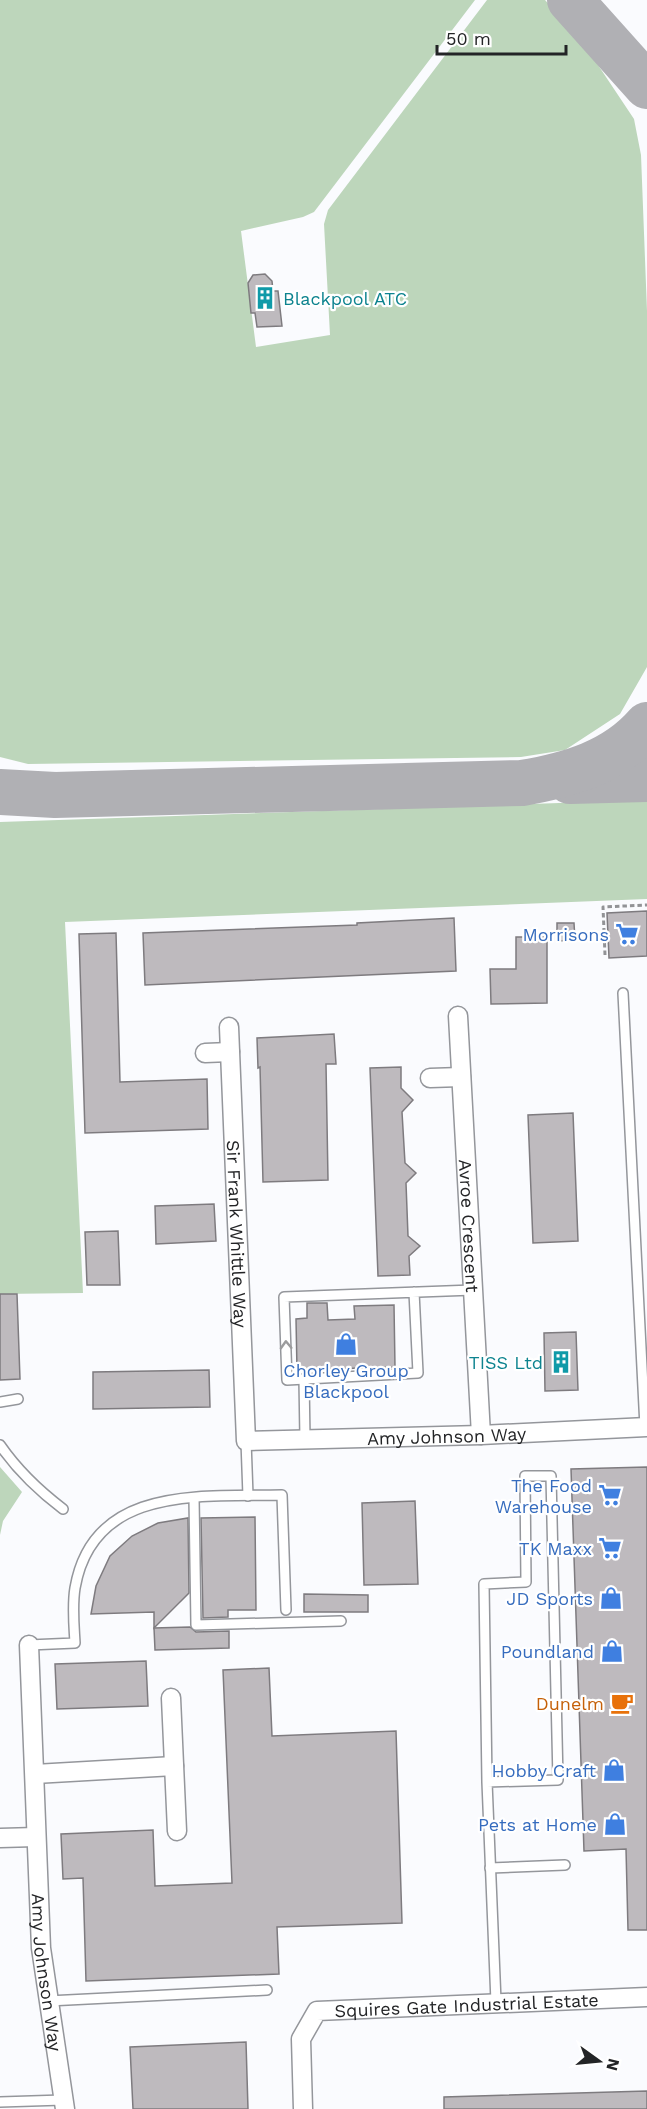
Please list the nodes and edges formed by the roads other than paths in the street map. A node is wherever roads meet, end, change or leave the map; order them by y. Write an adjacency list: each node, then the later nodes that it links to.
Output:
1 (623, 993): 13 (lane)
2 (458, 1016): 6 (street, Avroe Crescent)
3 (229, 1028): 4 (street, Sir Frank Whittle Way)
4 (230, 1052): 5 (street); 16 (street, Sir Frank Whittle Way)
5 (205, 1053)
6 (461, 1077): 7 (street); 8 (street, Avroe Crescent)
7 (430, 1078)
8 (473, 1290): 9 (lane); 14 (street, Avroe Crescent)
9 (414, 1292): 10 (lane); 10 (lane, one-way to 9)
10 (304, 1379): 15 (lane)
11 (18, 1399): 12 (lane)
12 (0, 1402)
13 (646, 1427): 14 (street, Amy Johnson Way)
14 (481, 1435): 15 (street, Amy Johnson Way)
15 (305, 1439): 16 (street, Amy Johnson Way)
16 (246, 1441): 18 (lane)
17 (0, 1445): 20 (lane)
18 (248, 1496): 19 (lane); 21 (lane)
19 (194, 1498): 22 (lane); 23 (lane)
20 (63, 1509)
21 (286, 1610)
22 (341, 1621)
23 (28, 1645): 26 (street, Amy Johnson Way)
24 (171, 1698): 25 (street)
25 (174, 1766): 26 (street); 28 (street)
26 (35, 1774): 29 (street, Amy Johnson Way)
27 (487, 1782): 27 (lane); 32 (lane)
28 (177, 1831)
29 (36, 1837): 30 (street); 35 (street, Amy Johnson Way)
30 (0, 1838)
31 (565, 1866): 32 (lane)
32 (490, 1868): 36 (lane)
33 (267, 1990): 35 (lane)
34 (647, 1997): 36 (street, Squires Gate Industrial Estate)
35 (48, 2001): 38 (street, Amy Johnson Way)
36 (496, 2002): 39 (street, Squires Gate Industrial Estate)
37 (0, 2102): 38 (lane)
38 (64, 2105)
39 (303, 2109)

